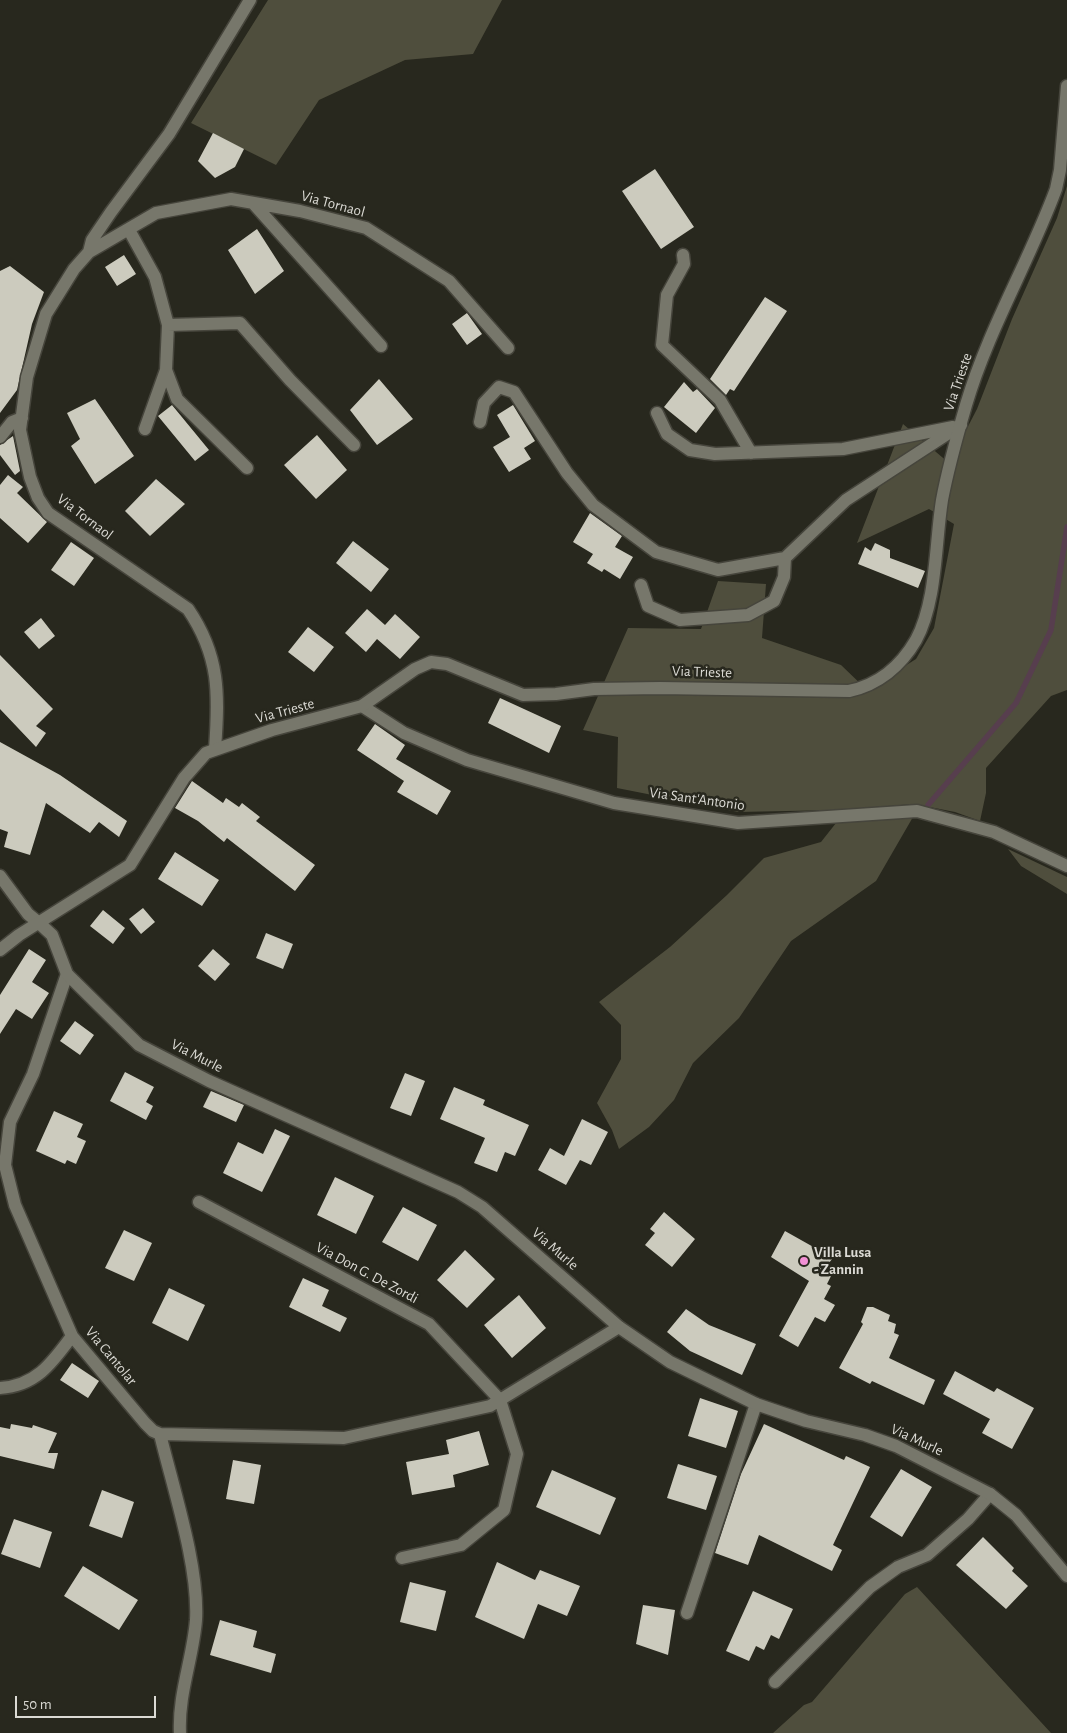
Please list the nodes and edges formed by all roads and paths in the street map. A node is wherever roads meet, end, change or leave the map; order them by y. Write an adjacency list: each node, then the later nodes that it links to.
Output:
1 (250, 0): 5 (street, Via Tornaol)
2 (1067, 86): 14 (street, Via Trieste)
3 (253, 203): 4 (street, Via Tornaol); 8 (street); 9 (street, Via Tornaol)
4 (129, 230): 5 (street, Via Tornaol); 7 (street)
5 (89, 252): 12 (street, Via Tornaol)
6 (683, 255): 18 (street)
7 (168, 325): 10 (street); 17 (street)
8 (381, 346)
9 (508, 348)
10 (166, 370): 15 (street); 19 (street)
11 (657, 413): 18 (street)
12 (22, 418): 16 (street); 23 (street, Via Tornaol)
13 (480, 422): 20 (street)
14 (960, 425): 18 (street); 20 (street); 22 (street, Via Trieste)
15 (145, 428)
16 (0, 437)
17 (354, 445)
18 (751, 453)
19 (247, 468)
20 (785, 558): 21 (street)
21 (642, 585)
22 (362, 706): 23 (street, Via Trieste); 24 (street, Via Sant'Antonio)
23 (215, 749): 26 (street, Via Trieste)
24 (1067, 866)
25 (0, 876): 26 (street)
26 (39, 923): 27 (street, Via Trieste); 28 (street, Via Murle)
27 (0, 950)
28 (67, 974): 30 (street, Via Murle); 31 (street, Via Cantolar)
29 (199, 1202): 33 (street, Via Don G. De Zordi)
30 (618, 1327): 33 (street); 34 (street, Via Murle)
31 (72, 1336): 32 (street); 35 (street, Via Cantolar)
32 (0, 1388)
33 (500, 1400): 35 (street); 37 (street, Via Don G. De Zordi)
34 (756, 1404): 36 (street, Via Murle); 39 (street)
35 (160, 1434): 41 (street)
36 (990, 1494): 38 (street, Via Murle); 40 (street)
37 (402, 1558)
38 (1067, 1576)
39 (687, 1614)
40 (775, 1682)
41 (180, 1733)

